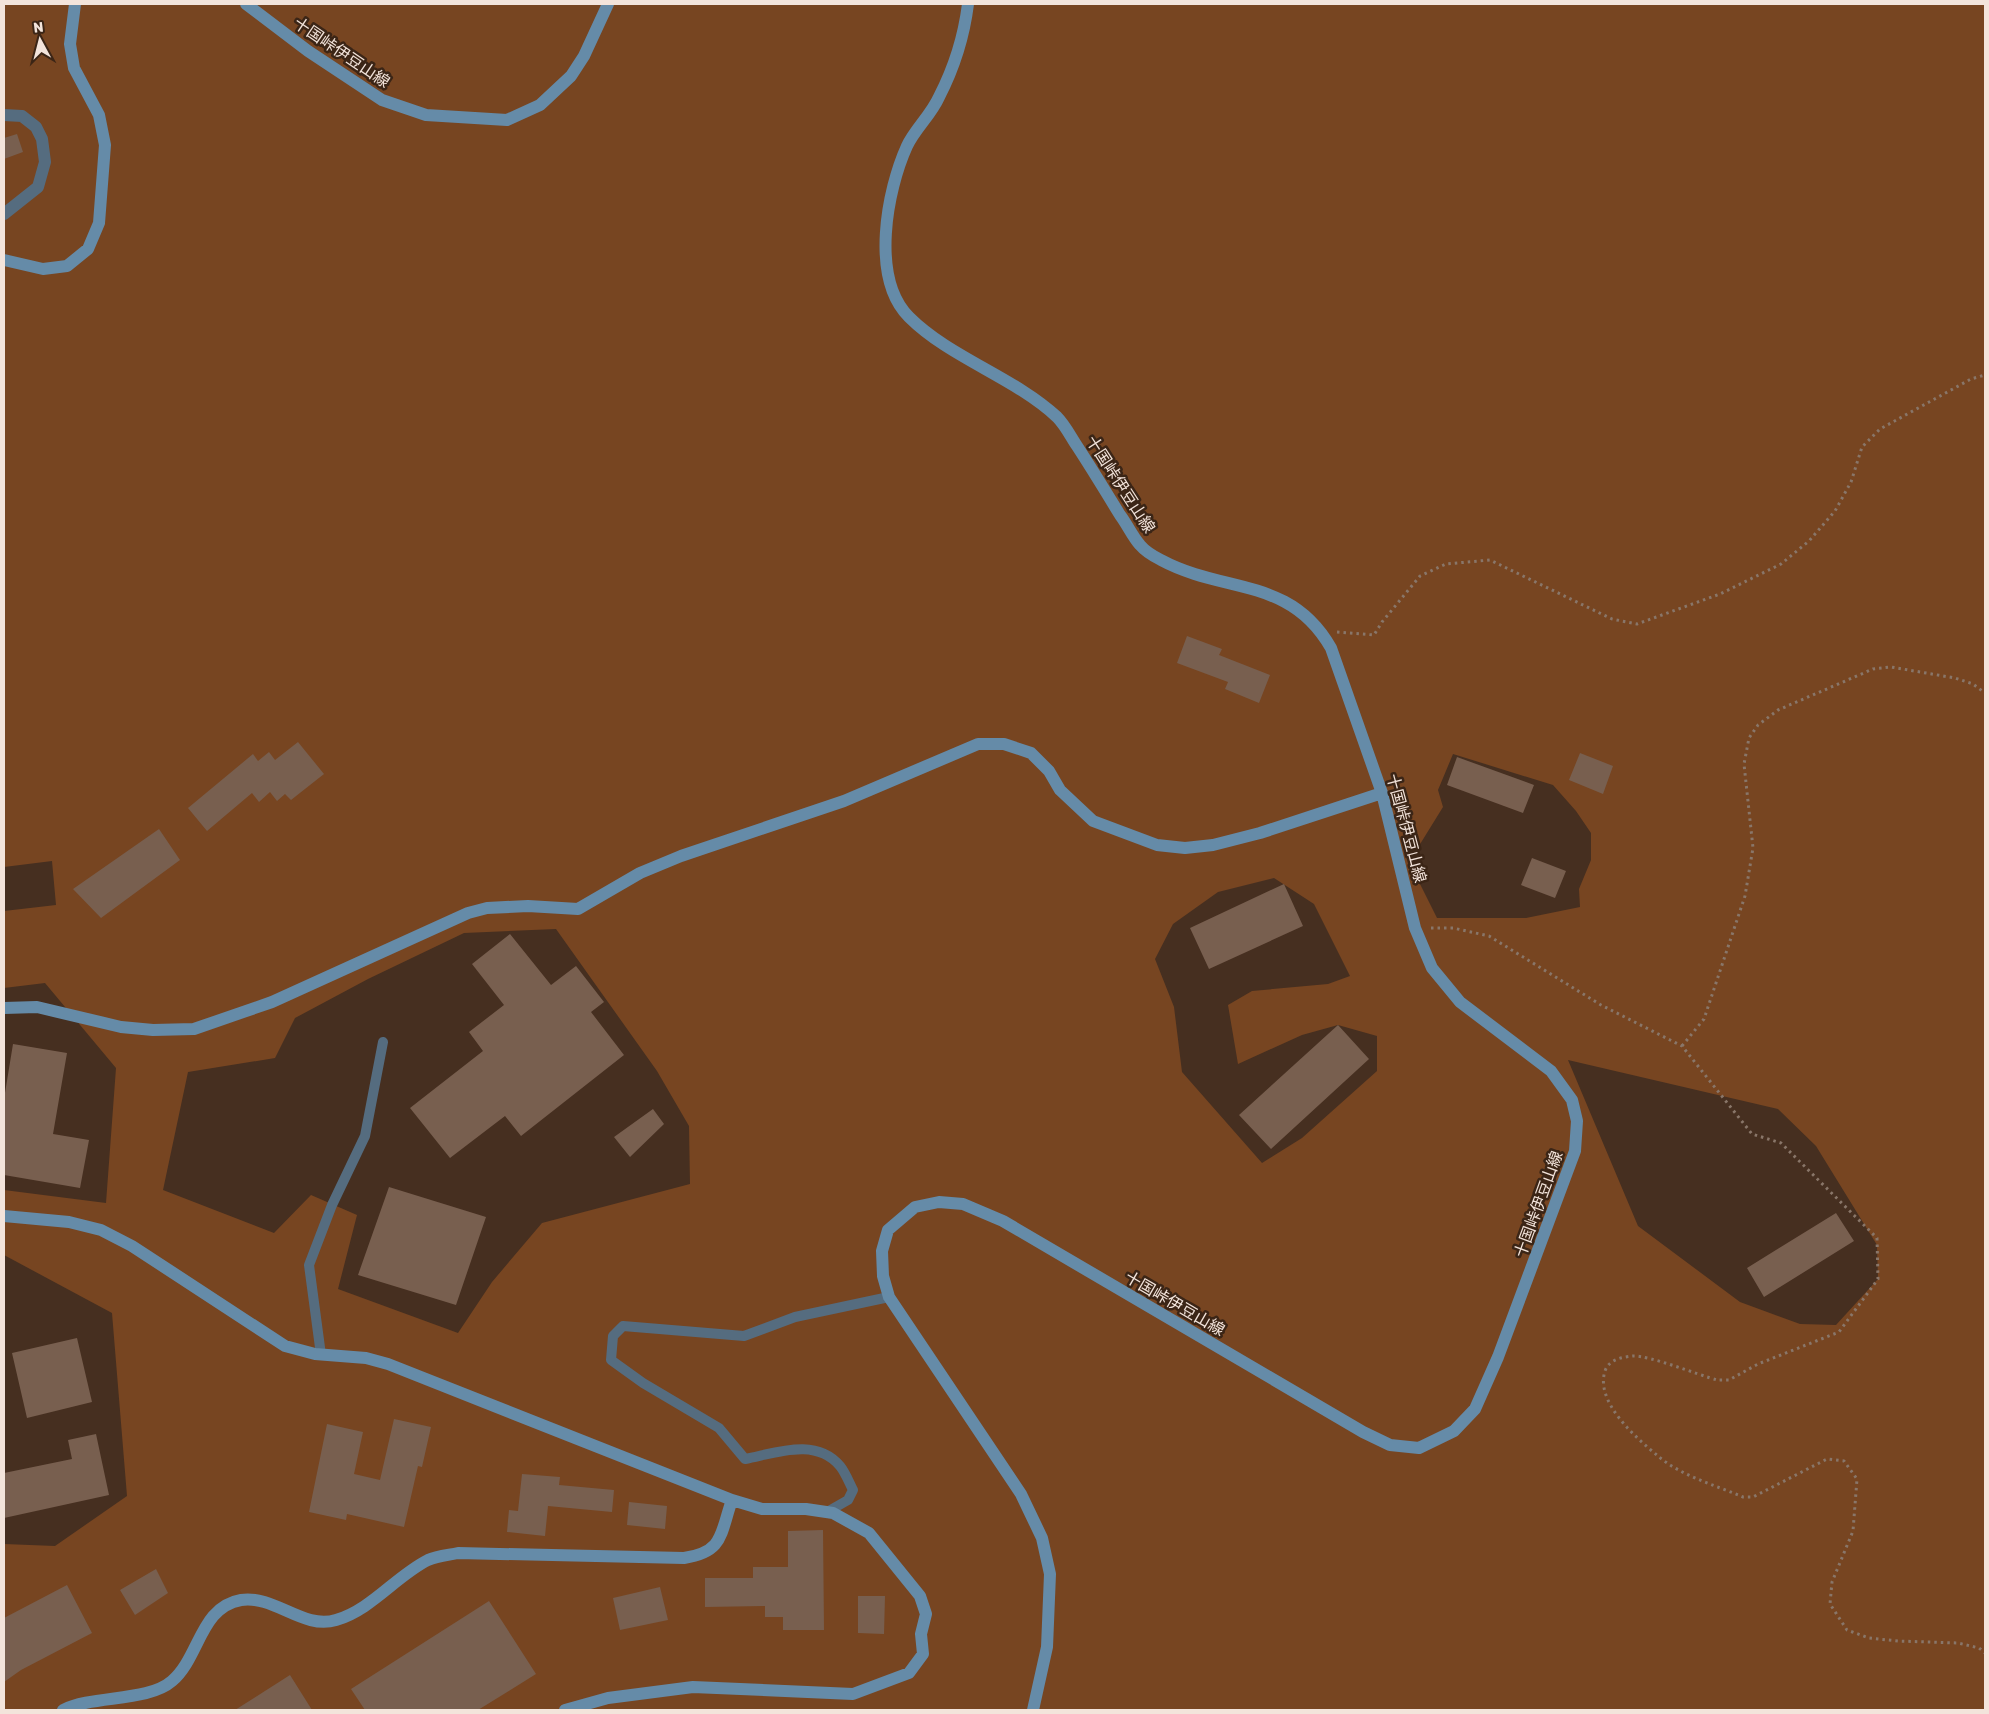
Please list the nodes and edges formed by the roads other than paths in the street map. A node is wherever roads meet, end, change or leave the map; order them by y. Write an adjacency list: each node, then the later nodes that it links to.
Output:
1 (75, 4): 7 (main road)
2 (246, 4): 3 (main road, 十国峠伊豆山線)
3 (608, 4)
4 (968, 4): 8 (main road, 十国峠伊豆山線)
5 (4, 115): 6 (street)
6 (4, 214)
7 (4, 260)
8 (1382, 793): 9 (main road); 12 (main road, 十国峠伊豆山線)
9 (4, 1008)
10 (383, 1042): 13 (lane)
11 (4, 1216): 13 (main road)
12 (889, 1296): 15 (lane); 18 (main road, 十国峠伊豆山線)
13 (321, 1355): 14 (main road)
14 (732, 1500): 15 (main road); 16 (main road)
15 (827, 1512): 17 (main road)
16 (63, 1710)
17 (565, 1710)
18 (1033, 1710)

